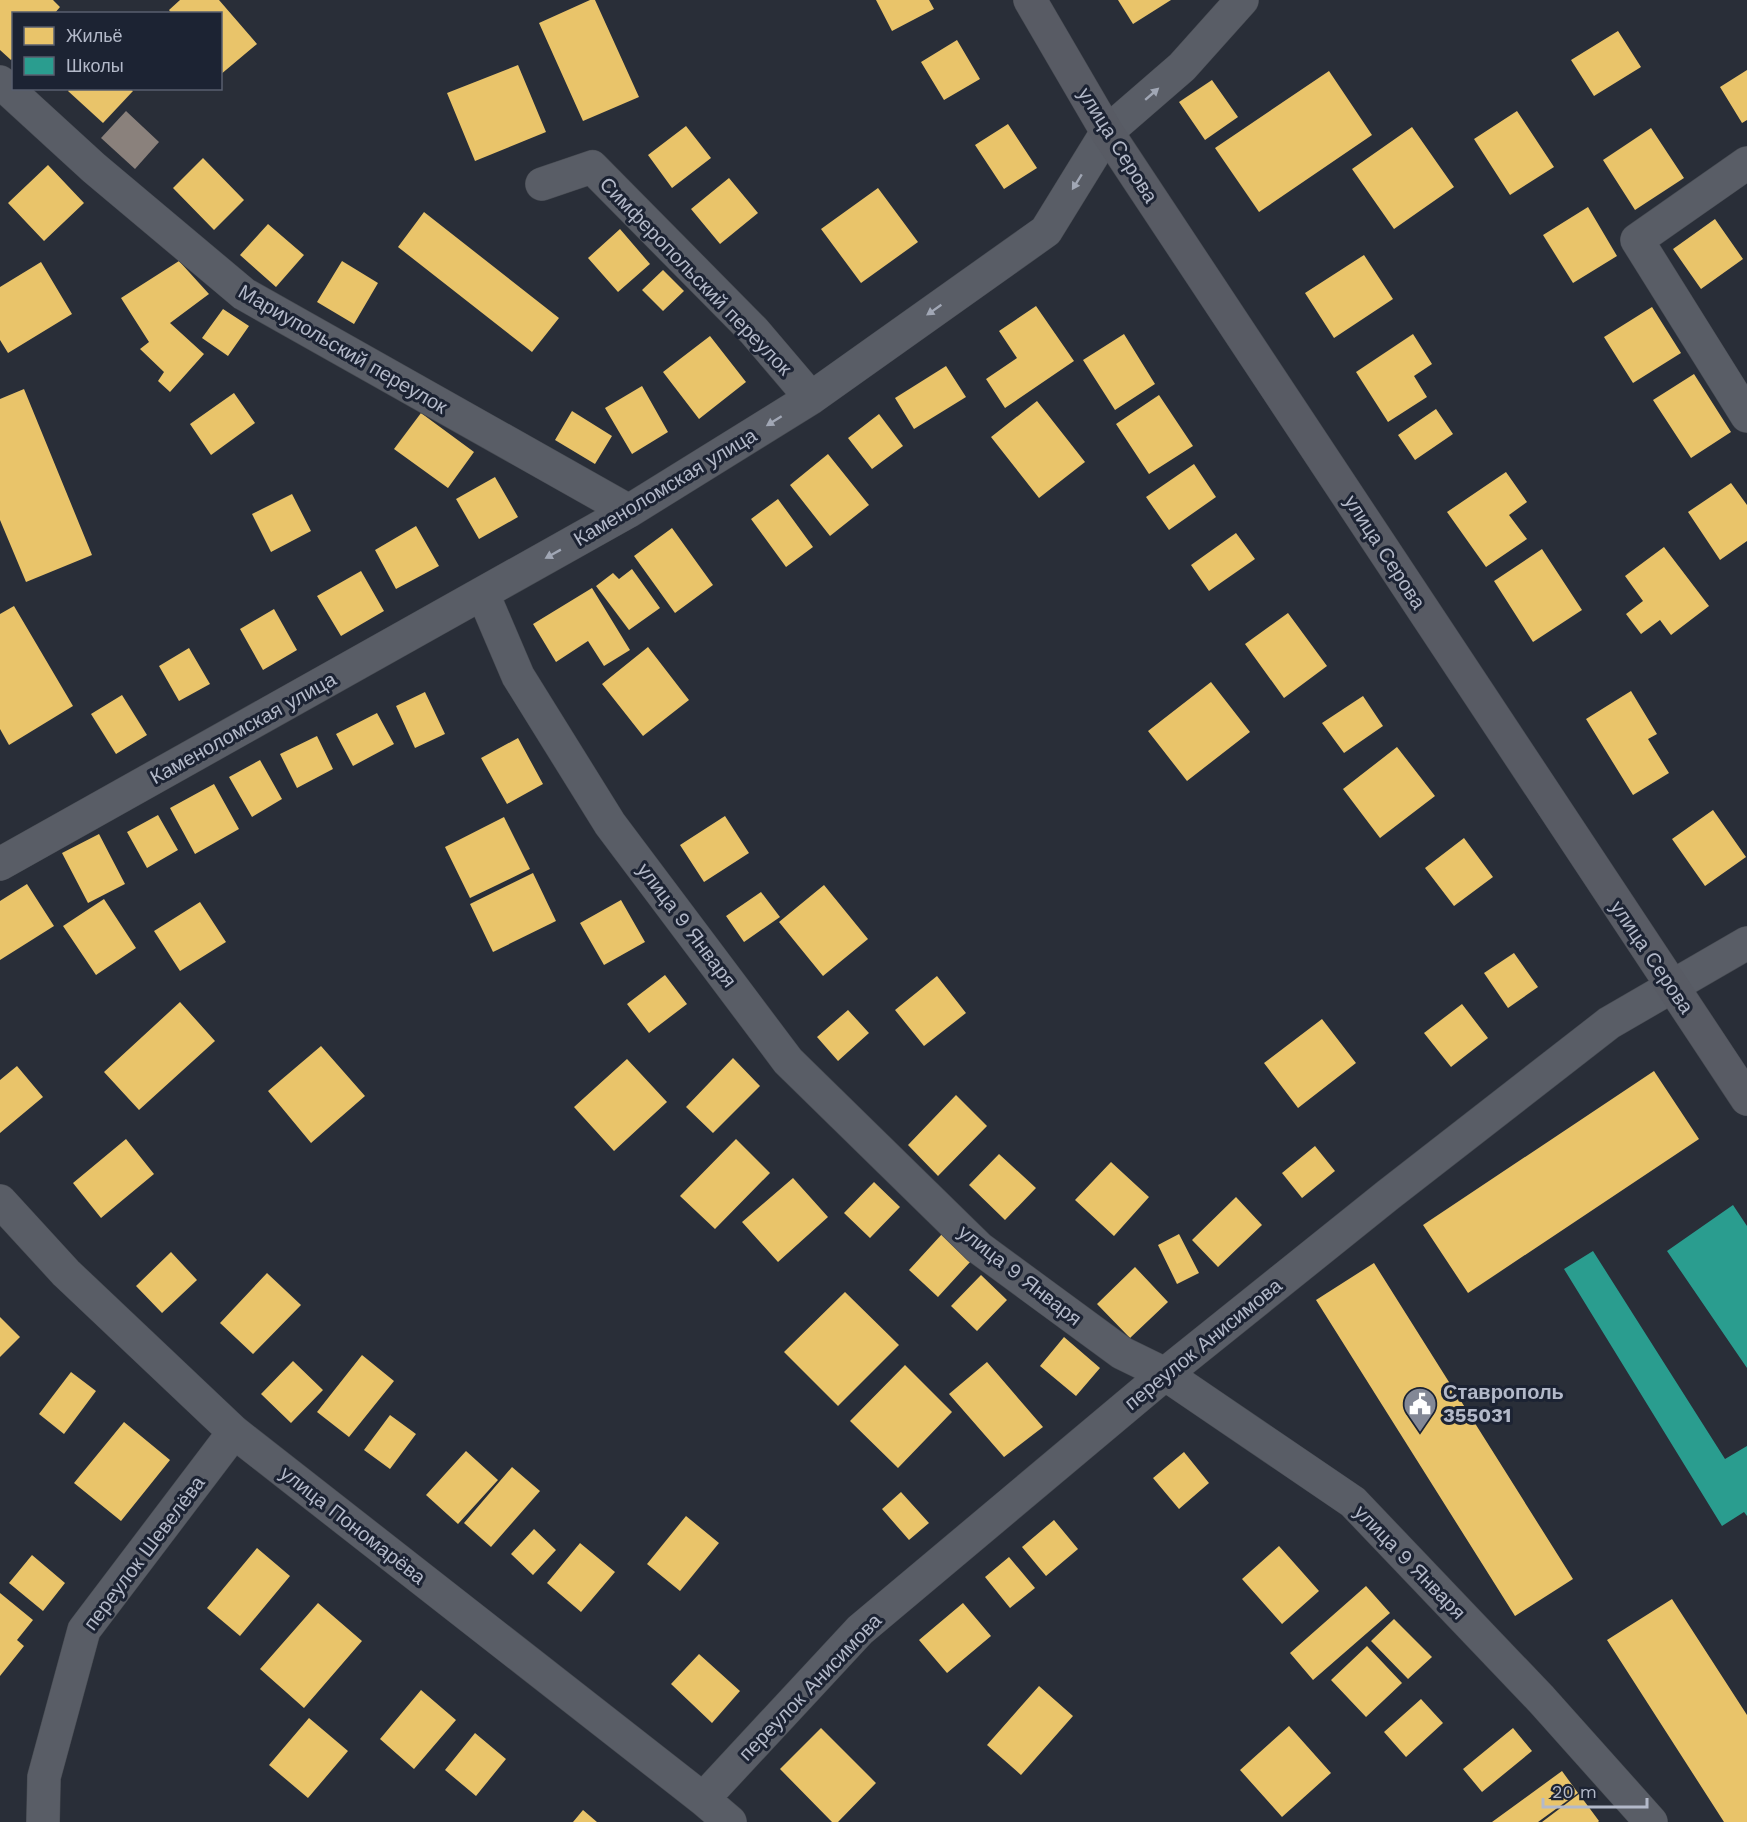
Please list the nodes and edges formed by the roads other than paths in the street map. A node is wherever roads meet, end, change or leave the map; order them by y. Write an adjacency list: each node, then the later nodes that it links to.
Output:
1 (1030, 0): 4 (main road, улица Серова)
2 (1242, 0): 4 (street, Каменоломская улица, one-way to 2)
3 (0, 82): 9 (street, Мариупольский переулок)
4 (1107, 132): 7 (street, Каменоломская улица, one-way to 7); 13 (main road, улица Серова)
5 (1747, 164): 8 (street)
6 (542, 184): 7 (street, Симферопольский переулок)
7 (811, 398): 9 (street, Каменоломская улица, one-way to 9)
8 (1747, 416)
9 (629, 511): 10 (street, Каменоломская улица, one-way to 10)
10 (483, 594): 11 (street, Каменоломская улица); 16 (street, улица 9 Января)
11 (0, 864)
12 (1747, 943): 13 (street, переулок Анисимова)
13 (1671, 986): 14 (main road, улица Серова); 16 (street, переулок Анисимова)
14 (1747, 1099)
15 (0, 1201): 17 (street, улица Пономарёва)
16 (1165, 1374): 18 (street, переулок Анисимова); 21 (street, улица 9 Января)
17 (234, 1432): 18 (street, улица Пономарёва); 19 (street, переулок Шевелёва)
18 (703, 1799): 20 (street, улица Пономарёва)
19 (43, 1822)
20 (730, 1822)
21 (1651, 1822)

